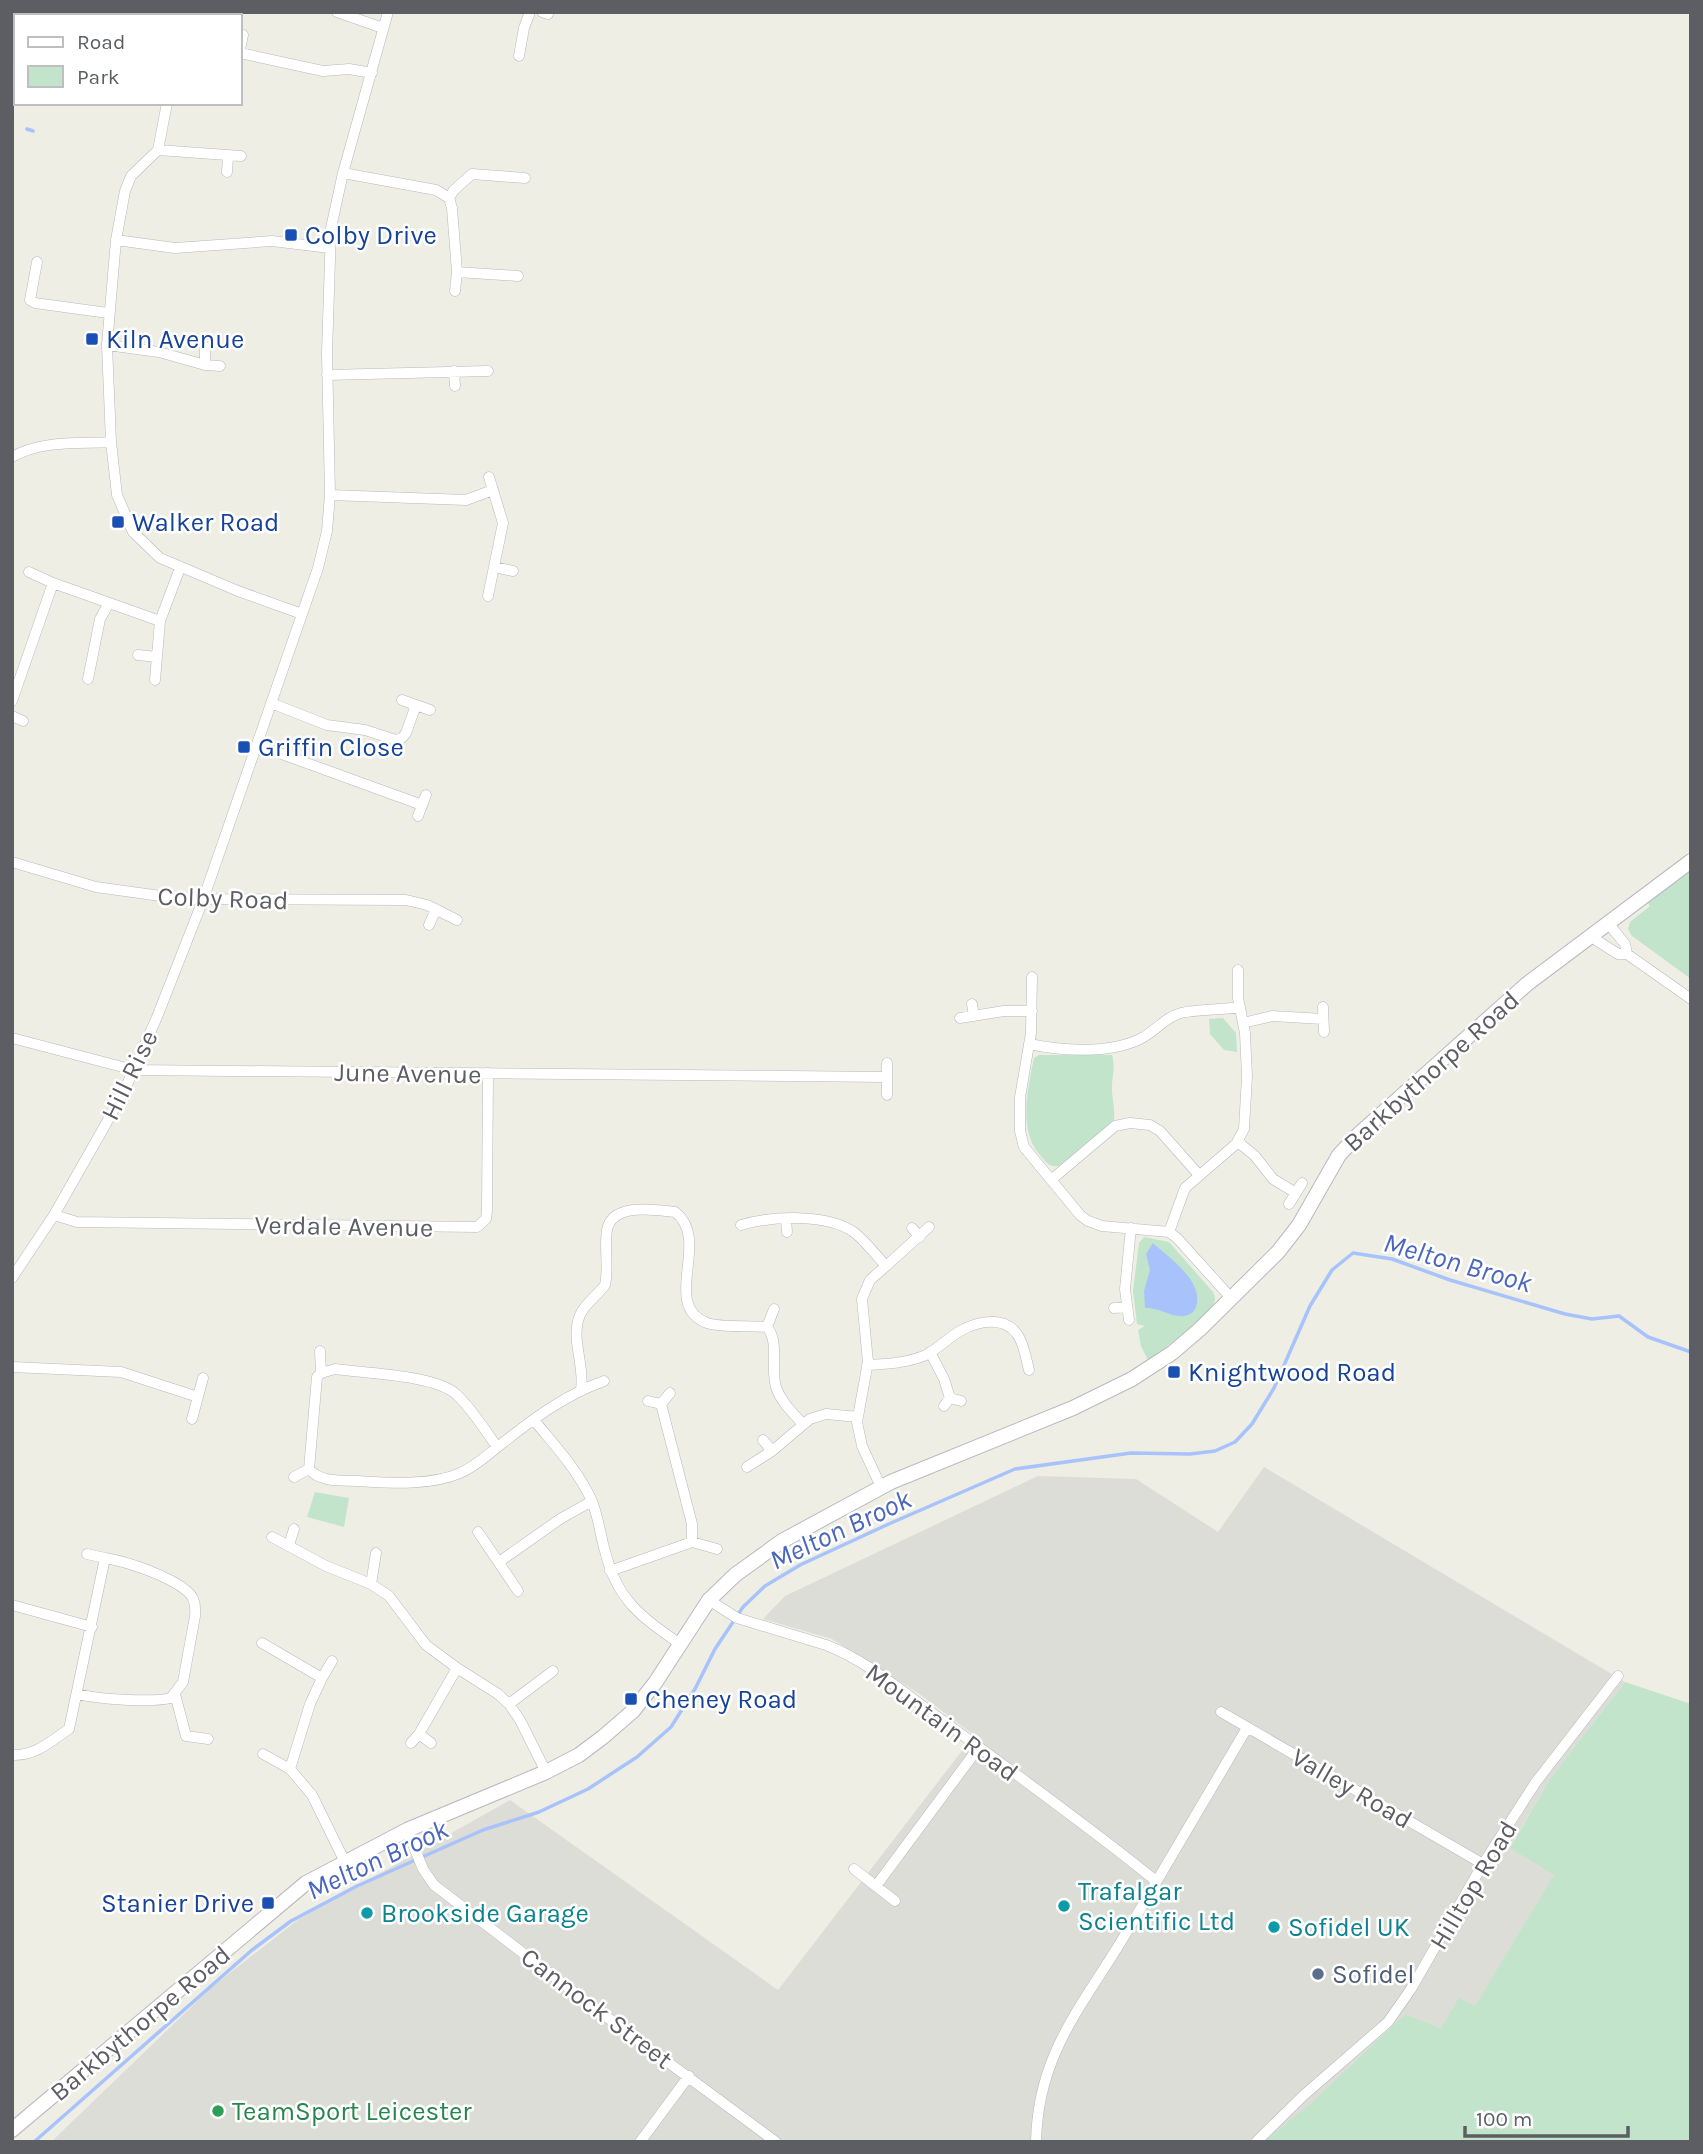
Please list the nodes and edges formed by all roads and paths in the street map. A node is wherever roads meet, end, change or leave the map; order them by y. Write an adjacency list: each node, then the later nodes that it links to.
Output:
1 (337, 12): 4 (street)
2 (388, 12): 4 (street)
3 (530, 12): 8 (street)
4 (383, 28): 9 (street)
5 (243, 35): 6 (street)
6 (242, 40)
7 (242, 51): 9 (street)
8 (519, 55)
9 (372, 73): 15 (street)
10 (167, 105): 11 (street)
11 (158, 150): 13 (street); 18 (street)
12 (241, 156): 13 (street)
13 (228, 157): 14 (street)
14 (227, 172)
15 (343, 173): 17 (street); 19 (street)
16 (525, 178): 17 (street)
17 (449, 198): 21 (street)
18 (116, 240): 19 (street); 24 (street)
19 (330, 248): 31 (street)
20 (37, 262): 24 (street)
21 (457, 272): 22 (street); 23 (street)
22 (518, 276)
23 (455, 291)
24 (108, 313): 25 (street)
25 (107, 345): 27 (street); 33 (street)
26 (205, 348): 27 (street)
27 (205, 365): 28 (street)
28 (220, 366)
29 (488, 371): 30 (street)
30 (454, 372): 31 (street); 32 (street)
31 (327, 375): 37 (street)
32 (455, 386)
33 (111, 442): 34 (street); 39 (street)
34 (12, 457)
35 (489, 477): 36 (street)
36 (493, 490): 37 (street); 38 (street)
37 (330, 495): 45 (street)
38 (494, 567): 40 (street); 43 (street)
39 (180, 568): 45 (street); 46 (street)
40 (513, 571)
41 (29, 572): 42 (street)
42 (53, 583): 44 (street); 52 (street)
43 (488, 596)
44 (109, 603): 46 (street); 49 (street)
45 (302, 614): 53 (street)
46 (160, 621): 48 (street)
47 (138, 656): 48 (street)
48 (157, 657): 50 (street)
49 (88, 679)
50 (155, 680)
51 (402, 700): 54 (street)
52 (12, 701)
53 (271, 703): 54 (street); 58 (street)
54 (416, 705): 55 (street)
55 (430, 710)
56 (12, 716): 57 (street)
57 (23, 721)
58 (257, 745): 59 (street); 62 (street, Hill Rise)
59 (422, 805)
60 (1691, 861): 65 (street, Barkbythorpe Road)
61 (12, 862): 62 (street, Colby Road)
62 (202, 900): 63 (street, Colby Road); 84 (street, Hill Rise)
63 (436, 909): 64 (street, Colby Road); 66 (street)
64 (457, 920)
65 (1608, 923): 67 (street, Barkbythorpe Road); 68 (street)
66 (429, 925)
67 (1590, 936): 68 (street); 103 (street, Barkbythorpe Road)
68 (1627, 954): 71 (street)
69 (1238, 970): 73 (street)
70 (1032, 977): 75 (street)
71 (1691, 999)
72 (972, 1004): 76 (street)
73 (1240, 1007): 79 (street); 82 (street)
74 (1323, 1007): 78 (street)
75 (1032, 1011): 76 (street); 82 (street)
76 (974, 1016): 77 (street)
77 (960, 1018)
78 (1323, 1019): 79 (street); 80 (street)
79 (1243, 1023): 88 (street)
80 (1324, 1032)
81 (12, 1038): 84 (street, June Avenue)
82 (1029, 1044): 90 (street)
83 (887, 1063): 86 (street)
84 (134, 1070): 85 (street, June Avenue); 92 (street, Hill Rise)
85 (488, 1073): 86 (street, June Avenue); 92 (street, Verdale Avenue)
86 (887, 1077): 87 (street)
87 (887, 1095)
88 (1238, 1142): 89 (street); 91 (street)
89 (1199, 1175): 90 (street); 99 (street)
90 (1051, 1180): 97 (street)
91 (1289, 1204)
92 (54, 1215): 102 (street, Hill Rise)
93 (786, 1219): 94 (street); 98 (street); 101 (street)
94 (741, 1225)
95 (929, 1227): 100 (street)
96 (912, 1228): 100 (street)
97 (1132, 1228): 99 (street); 104 (street)
98 (787, 1232)
99 (1169, 1232): 103 (street)
100 (920, 1237): 101 (street)
101 (886, 1266): 111 (street)
102 (12, 1278)
103 (1232, 1299): 133 (street, Barkbythorpe Road)
104 (1127, 1307): 105 (street); 107 (street)
105 (1114, 1308)
106 (774, 1309): 108 (street)
107 (1129, 1320)
108 (767, 1327): 117 (street); 126 (street)
109 (320, 1351): 114 (street)
110 (930, 1352): 111 (street); 113 (street); 121 (street)
111 (867, 1364): 123 (street)
112 (12, 1367): 119 (street)
113 (1029, 1370)
114 (321, 1373): 128 (street); 131 (street)
115 (203, 1378): 119 (street)
116 (604, 1381): 117 (street)
117 (581, 1389): 125 (street)
118 (670, 1393): 122 (street)
119 (198, 1397): 124 (street)
120 (648, 1401): 122 (street)
121 (961, 1401)
122 (661, 1404): 138 (street)
123 (858, 1417): 126 (street); 133 (street)
124 (192, 1419)
125 (534, 1420): 128 (street); 134 (street)
126 (803, 1424): 129 (street)
127 (763, 1440): 129 (street)
128 (498, 1447): 131 (street)
129 (772, 1451): 130 (street)
130 (747, 1467)
131 (309, 1469): 132 (street)
132 (295, 1477)
133 (881, 1488): 148 (street, Barkbythorpe Road)
134 (592, 1501): 144 (street); 145 (street)
135 (294, 1529): 139 (street)
136 (478, 1532): 144 (street)
137 (272, 1537): 139 (street)
138 (692, 1542): 140 (street); 145 (street)
139 (289, 1545): 146 (street)
140 (717, 1549)
141 (376, 1553): 146 (street)
142 (87, 1554): 143 (street)
143 (105, 1559): 150 (street); 159 (street)
144 (499, 1562): 147 (street)
145 (610, 1571): 152 (street)
146 (371, 1584): 154 (street)
147 (518, 1591)
148 (709, 1600): 152 (street, Barkbythorpe Road); 167 (street, Mountain Road)
149 (12, 1605): 150 (street)
150 (92, 1627): 158 (street)
151 (262, 1643): 157 (street)
152 (680, 1644): 171 (street, Barkbythorpe Road)
153 (332, 1661): 157 (street)
154 (457, 1668): 160 (street); 163 (street)
155 (553, 1671): 160 (street)
156 (1618, 1676): 174 (street, Hilltop Road)
157 (322, 1678): 170 (street)
158 (77, 1694): 159 (street); 169 (street)
159 (175, 1695): 164 (street)
160 (509, 1704): 171 (street)
161 (1221, 1712): 162 (street, Valley Road)
162 (1247, 1728): 174 (street, Valley Road); 176 (street)
163 (419, 1734): 165 (street); 166 (street)
164 (208, 1739)
165 (411, 1743)
166 (431, 1743)
167 (979, 1747): 176 (street, Mountain Road); 177 (street)
168 (263, 1754): 170 (street)
169 (12, 1755)
170 (290, 1769): 173 (street)
171 (546, 1772): 172 (street, Barkbythorpe Road)
172 (407, 1830): 173 (street, Barkbythorpe Road); 179 (street, Cannock Street)
173 (345, 1862): 180 (street, Barkbythorpe Road)
174 (1483, 1864): 184 (street, Hilltop Road)
175 (854, 1869): 177 (street)
176 (1156, 1881): 183 (street)
177 (876, 1886): 178 (street)
178 (895, 1901)
179 (689, 2076): 181 (street); 182 (street, Cannock Street)
180 (12, 2130)
181 (640, 2142)
182 (776, 2142)
183 (1036, 2142)
184 (1256, 2142)

